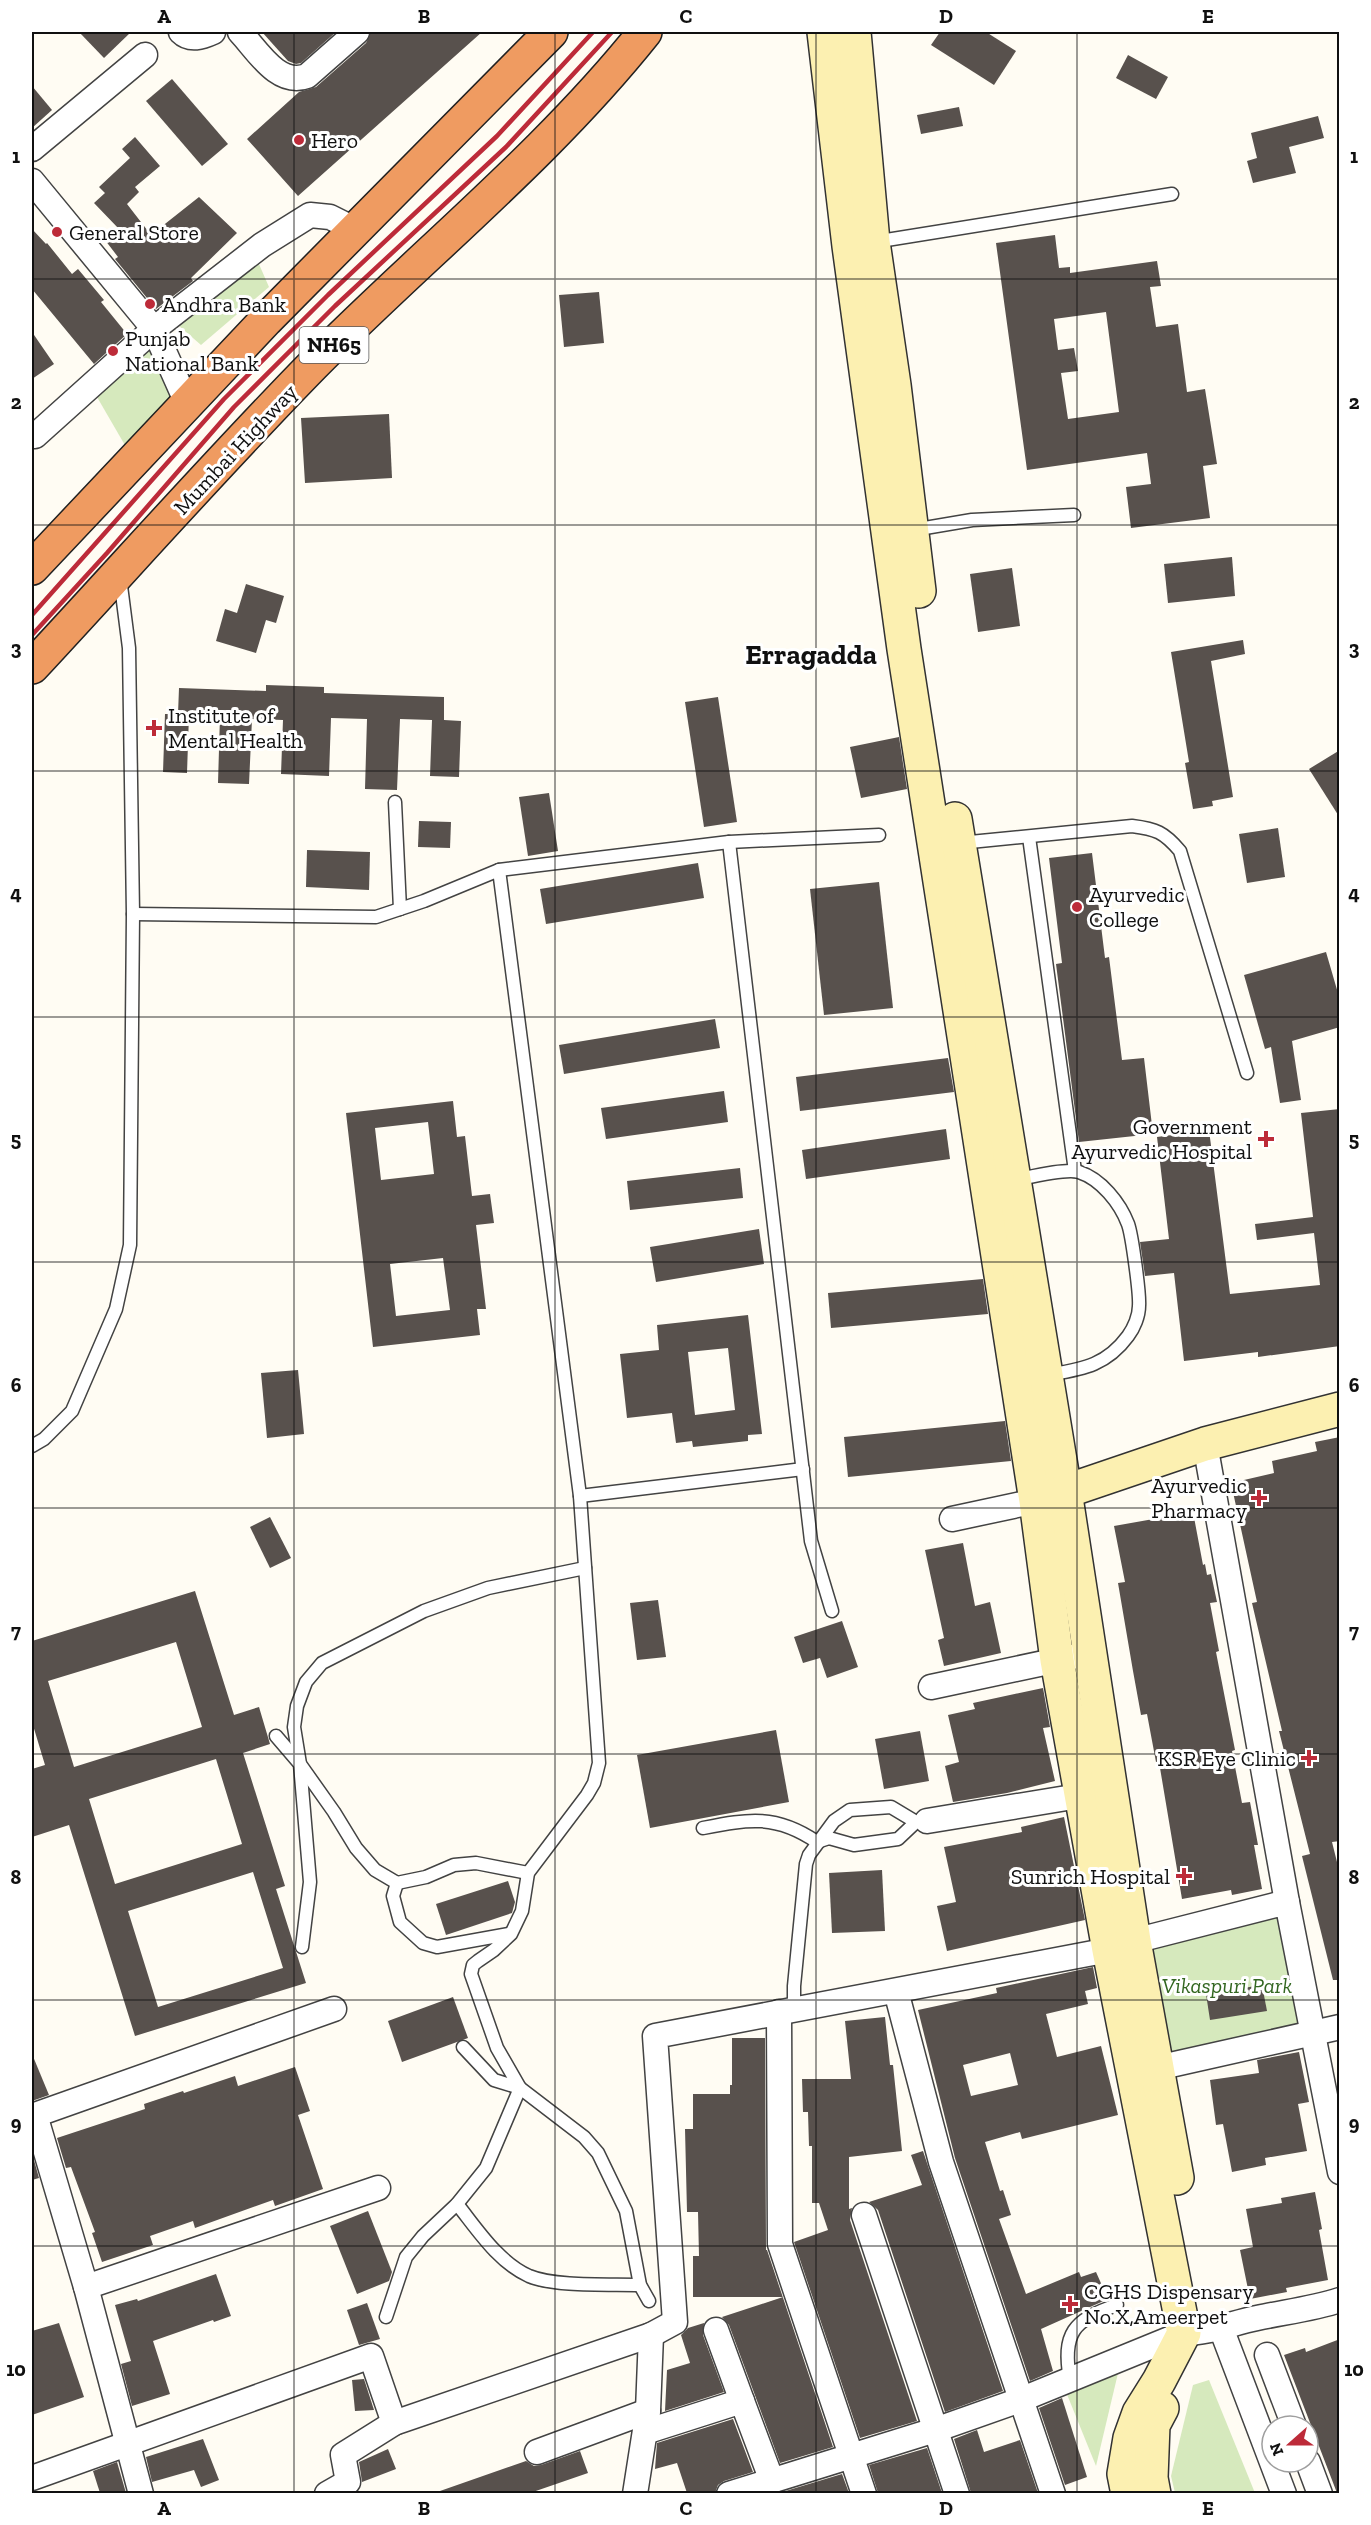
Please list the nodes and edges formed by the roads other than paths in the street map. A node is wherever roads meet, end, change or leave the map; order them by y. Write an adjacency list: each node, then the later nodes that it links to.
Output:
1 (181, 32): 2 (street)
2 (213, 32)
3 (240, 32): 4 (street)
4 (357, 32)
5 (645, 32): 21 (highway, Mumbai Highway / NH65)
6 (824, 32): 14 (main road)
7 (854, 32): 14 (main road)
8 (539, 36): 13 (highway, NH65)
9 (145, 55): 10 (street)
10 (32, 149)
11 (32, 181): 15 (street)
12 (1172, 194): 14 (lane)
13 (356, 230): 15 (street); 16 (highway, NH65)
14 (861, 244): 19 (main road); 27 (main road)
15 (154, 329): 16 (street); 17 (street)
16 (188, 403): 20 (highway, NH65)
17 (35, 436)
18 (1074, 515): 19 (lane)
19 (911, 530): 27 (main road)
20 (32, 568)
21 (119, 573): 22 (highway, Mumbai Highway / NH65); 30 (lane)
22 (32, 667)
23 (395, 802): 29 (lane)
24 (879, 835): 26 (lane)
25 (1029, 837): 27 (lane); 31 (lane); 32 (lane)
26 (729, 842): 28 (lane); 38 (lane)
27 (947, 844): 33 (main road); 40 (main road)
28 (499, 870): 29 (lane); 39 (lane)
29 (400, 909): 30 (lane)
30 (133, 914): 37 (lane)
31 (1247, 1072)
32 (1075, 1171): 33 (lane); 34 (lane)
33 (1014, 1180): 34 (main road)
34 (1046, 1376): 40 (main road)
35 (1340, 1409): 36 (main road)
36 (1205, 1444): 40 (main road); 55 (street)
37 (32, 1446)
38 (803, 1469): 39 (lane); 43 (lane)
39 (580, 1496): 42 (lane)
40 (1050, 1496): 41 (street); 44 (main road); 45 (main road)
41 (952, 1519)
42 (585, 1568): 48 (lane); 53 (lane)
43 (832, 1611)
44 (1090, 1653): 45 (street); 49 (main road)
45 (1057, 1660): 46 (street); 49 (main road)
46 (931, 1687)
47 (276, 1736): 48 (lane)
48 (300, 1764): 54 (lane); 58 (lane)
49 (1097, 1793): 50 (street); 57 (main road)
50 (921, 1821): 52 (lane); 52 (lane)
51 (703, 1828): 52 (lane)
52 (817, 1842): 61 (lane)
53 (528, 1873): 54 (lane); 56 (lane)
54 (397, 1883): 56 (lane)
55 (1287, 1902): 57 (street); 63 (street)
56 (511, 1934): 66 (lane)
57 (1122, 1945): 59 (street); 65 (main road); 79 (main road)
58 (302, 1947)
59 (896, 1991): 61 (street); 83 (street)
60 (334, 2009): 67 (street)
61 (787, 2011): 80 (street); 91 (street)
62 (1340, 2027): 63 (street)
63 (1314, 2035): 65 (street); 68 (street)
64 (463, 2047): 66 (lane)
65 (1157, 2068): 79 (main road)
66 (520, 2088): 70 (lane); 72 (lane)
67 (33, 2116): 73 (street)
68 (1340, 2172)
69 (378, 2188): 73 (street)
70 (457, 2204): 72 (lane); 77 (lane)
71 (864, 2215): 88 (street)
72 (640, 2285): 75 (lane)
73 (86, 2287): 89 (street)
74 (1340, 2300): 79 (street)
75 (649, 2301)
76 (1117, 2305): 82 (lane)
77 (386, 2317)
78 (716, 2330): 84 (street)
79 (1203, 2331): 82 (street); 102 (main road); 103 (main road); 104 (street)
80 (651, 2335): 86 (street); 87 (street)
81 (1267, 2355): 85 (street)
82 (1070, 2380): 83 (street)
83 (1020, 2400): 88 (street); 101 (street)
84 (742, 2401): 86 (street); 94 (street)
85 (1289, 2414)
86 (647, 2421): 90 (street); 97 (street)
87 (394, 2423): 89 (street); 95 (street)
88 (935, 2430): 91 (street); 100 (street)
89 (128, 2444): 93 (street); 96 (street)
90 (537, 2452)
91 (851, 2454): 94 (street); 99 (street)
92 (1313, 2474): 105 (street)
93 (32, 2478)
94 (772, 2481): 98 (street)
95 (342, 2490)
96 (141, 2493)
97 (635, 2493)
98 (729, 2493)
99 (864, 2493)
100 (957, 2493)
101 (1053, 2493)
102 (1128, 2493)
103 (1154, 2493)
104 (1284, 2493)
105 (1320, 2493)

